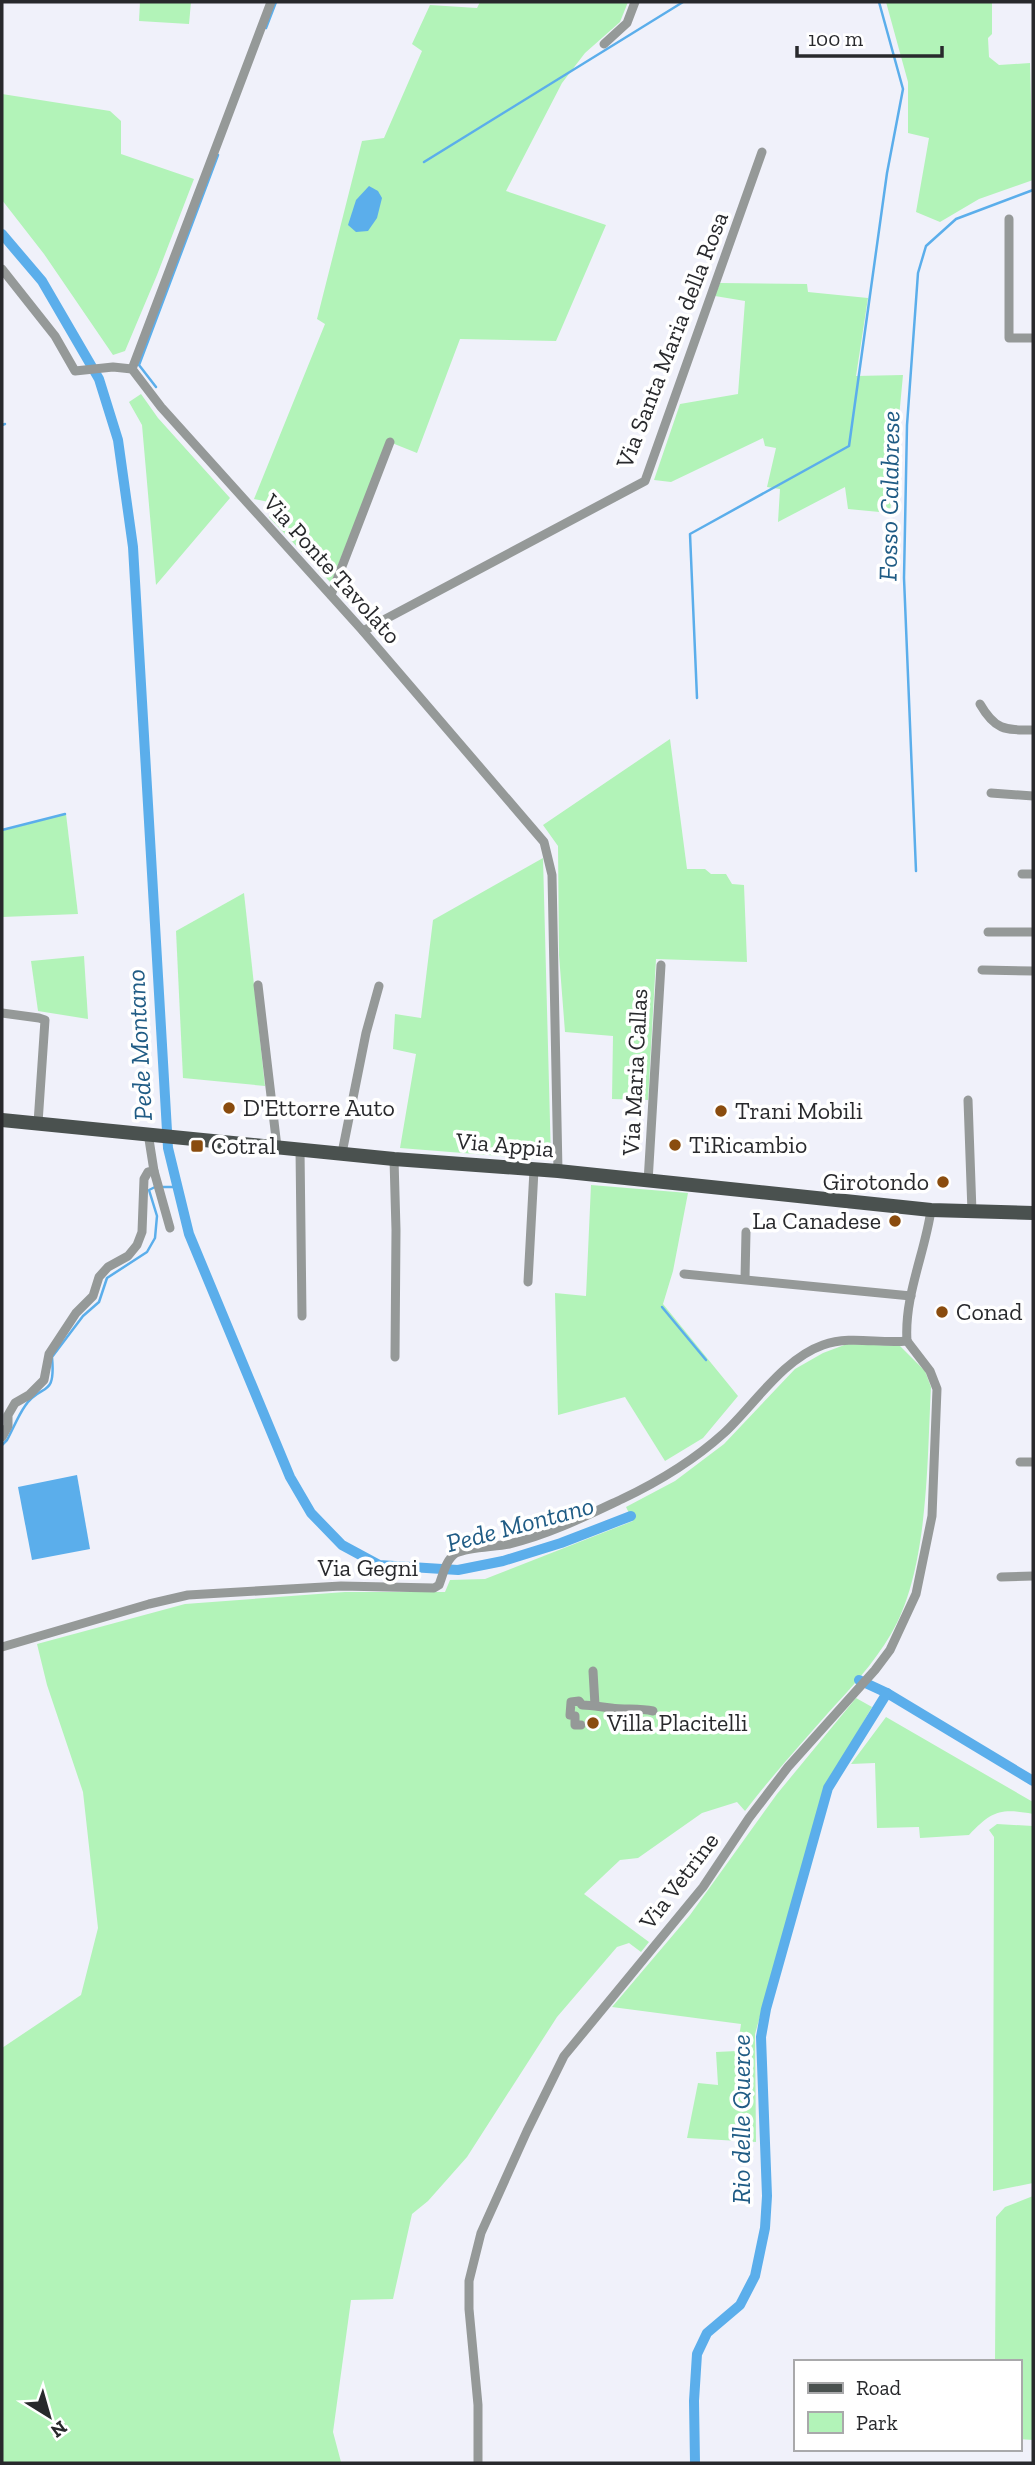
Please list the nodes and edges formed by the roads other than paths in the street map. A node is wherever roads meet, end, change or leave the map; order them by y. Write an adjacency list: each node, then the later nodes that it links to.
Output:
1 (271, 2): 8 (street)
2 (635, 2): 3 (street)
3 (604, 44)
4 (762, 152): 11 (street, Via Santa Maria della Rosa)
5 (1009, 219): 7 (street)
6 (2, 269): 8 (street)
7 (1033, 338)
8 (132, 369): 10 (street, Via Ponte Tavolato)
9 (390, 442): 10 (street)
10 (331, 595): 11 (street, Via Ponte Tavolato)
11 (363, 631): 36 (street, Via Ponte Tavolato)
12 (980, 704): 13 (street)
13 (1033, 730)
14 (991, 793): 15 (street)
15 (1033, 796)
16 (1022, 874): 17 (street)
17 (1033, 874)
18 (988, 932): 19 (street)
19 (1033, 932)
20 (661, 965): 37 (street, Via Maria Callas)
21 (982, 970): 22 (street)
22 (1033, 971)
23 (258, 985): 30 (street)
24 (379, 986): 32 (street)
25 (2, 1013): 28 (street)
26 (968, 1100): 39 (street)
27 (2, 1120): 28 (main road, Via Appia)
28 (38, 1123): 29 (main road, Via Appia)
29 (149, 1134): 30 (main road, Via Appia); 35 (street)
30 (277, 1147): 31 (main road, Via Appia)
31 (300, 1149): 32 (main road, Via Appia); 47 (street)
32 (342, 1153): 33 (main road, Via Appia)
33 (394, 1158): 34 (main road, Via Appia); 49 (street)
34 (534, 1170): 36 (main road, Via Appia); 45 (street)
35 (154, 1171): 41 (street); 50 (street)
36 (558, 1171): 37 (main road, Via Appia)
37 (649, 1182): 38 (main road, Via Appia)
38 (931, 1210): 39 (main road, Via Appia); 46 (street)
39 (972, 1212): 40 (main road, Via Appia)
40 (1033, 1213)
41 (170, 1228)
42 (746, 1232): 44 (street)
43 (684, 1273): 44 (street)
44 (745, 1279): 46 (street)
45 (528, 1282)
46 (911, 1296): 48 (street)
47 (303, 1317)
48 (907, 1340): 55 (street, Via Gegni); 60 (street, Via Vetrine)
49 (395, 1357)
50 (2, 1437)
51 (1020, 1462): 52 (street)
52 (1033, 1462)
53 (1033, 1576): 54 (street)
54 (1001, 1577)
55 (2, 1647)
56 (593, 1671): 57 (street)
57 (595, 1705): 58 (street); 59 (street)
58 (653, 1711)
59 (582, 1726)
60 (478, 2463)

